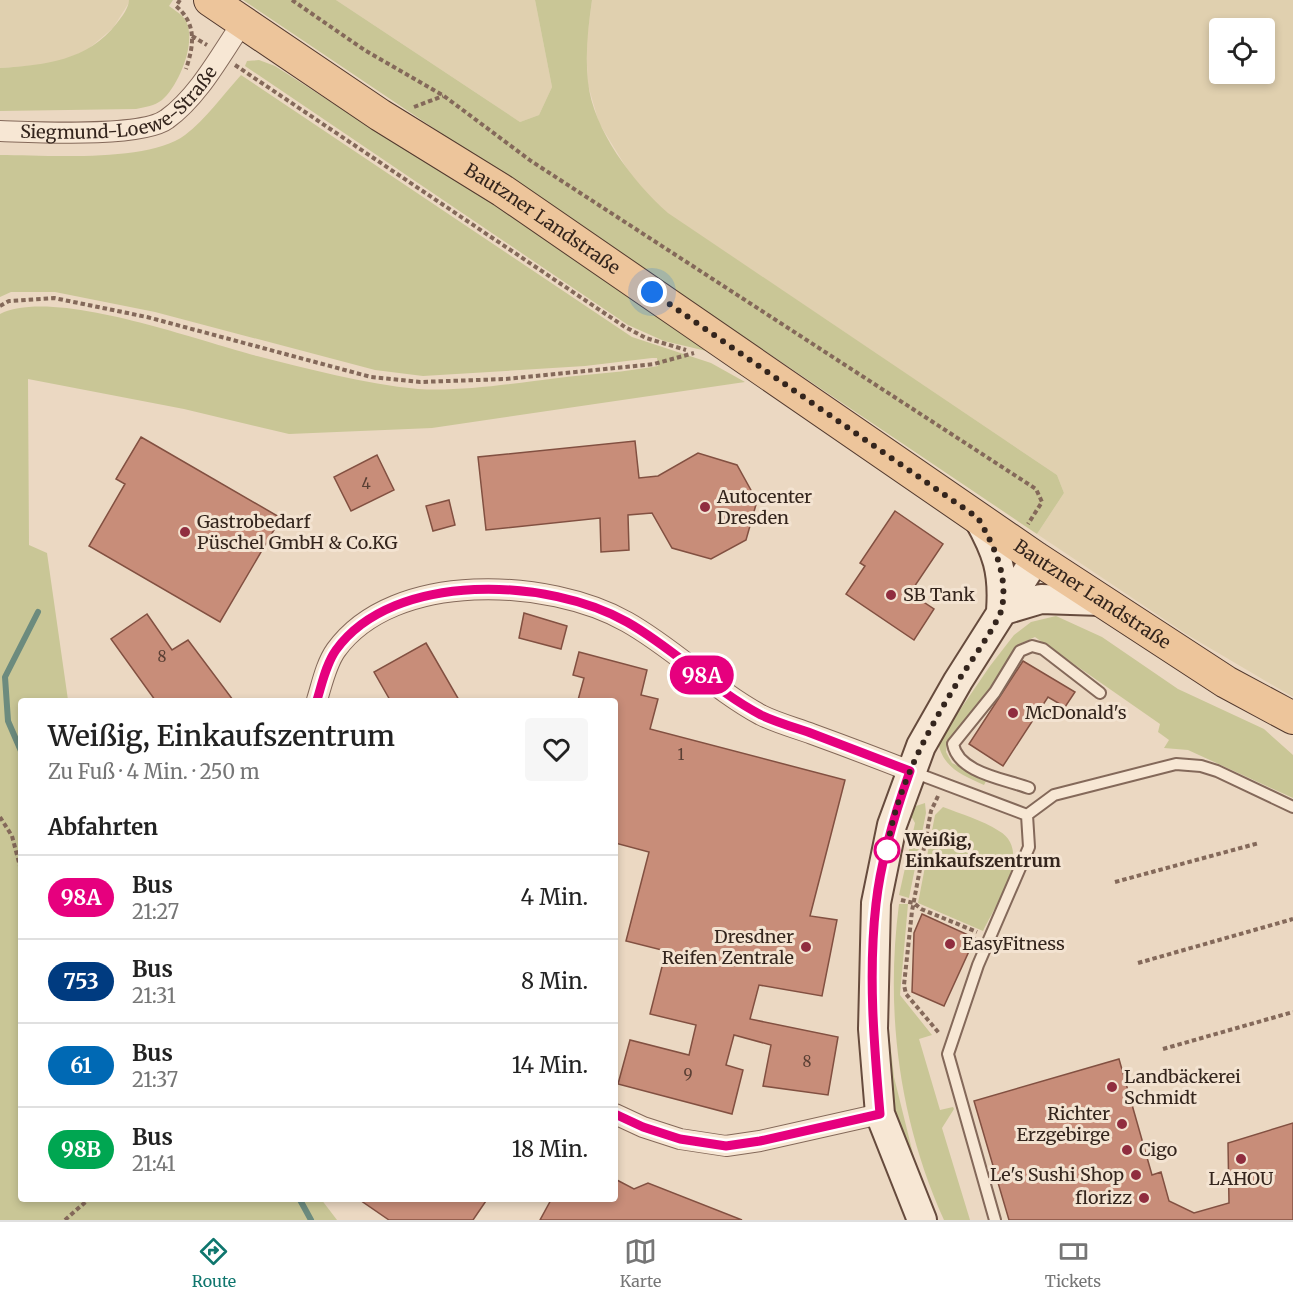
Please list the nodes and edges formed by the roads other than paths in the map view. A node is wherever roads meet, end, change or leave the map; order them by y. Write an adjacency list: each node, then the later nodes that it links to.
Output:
1 (210, 0): 2 (main road, Bautzner Landstraße)
2 (243, 22): 3 (street, Siegmund-Loewe-Straße); 4 (main road, Bautzner Landstraße)
3 (0, 131)
4 (978, 518): 5 (main road, Bautzner Landstraße); 7 (street)
5 (1036, 558): 6 (main road, Bautzner Landstraße); 7 (street)
6 (1101, 601): 7 (street); 10 (main road, Bautzner Landstraße)
7 (1001, 611): 11 (street)
8 (1100, 693): 12 (lane)
9 (318, 698): 11 (street)
10 (1293, 718)
11 (910, 771): 14 (lane); 15 (street)
12 (1029, 788)
13 (1293, 807): 14 (lane)
14 (1027, 815): 18 (lane)
15 (880, 1114): 16 (street); 17 (street)
16 (618, 1115)
17 (922, 1220)
18 (995, 1220)

